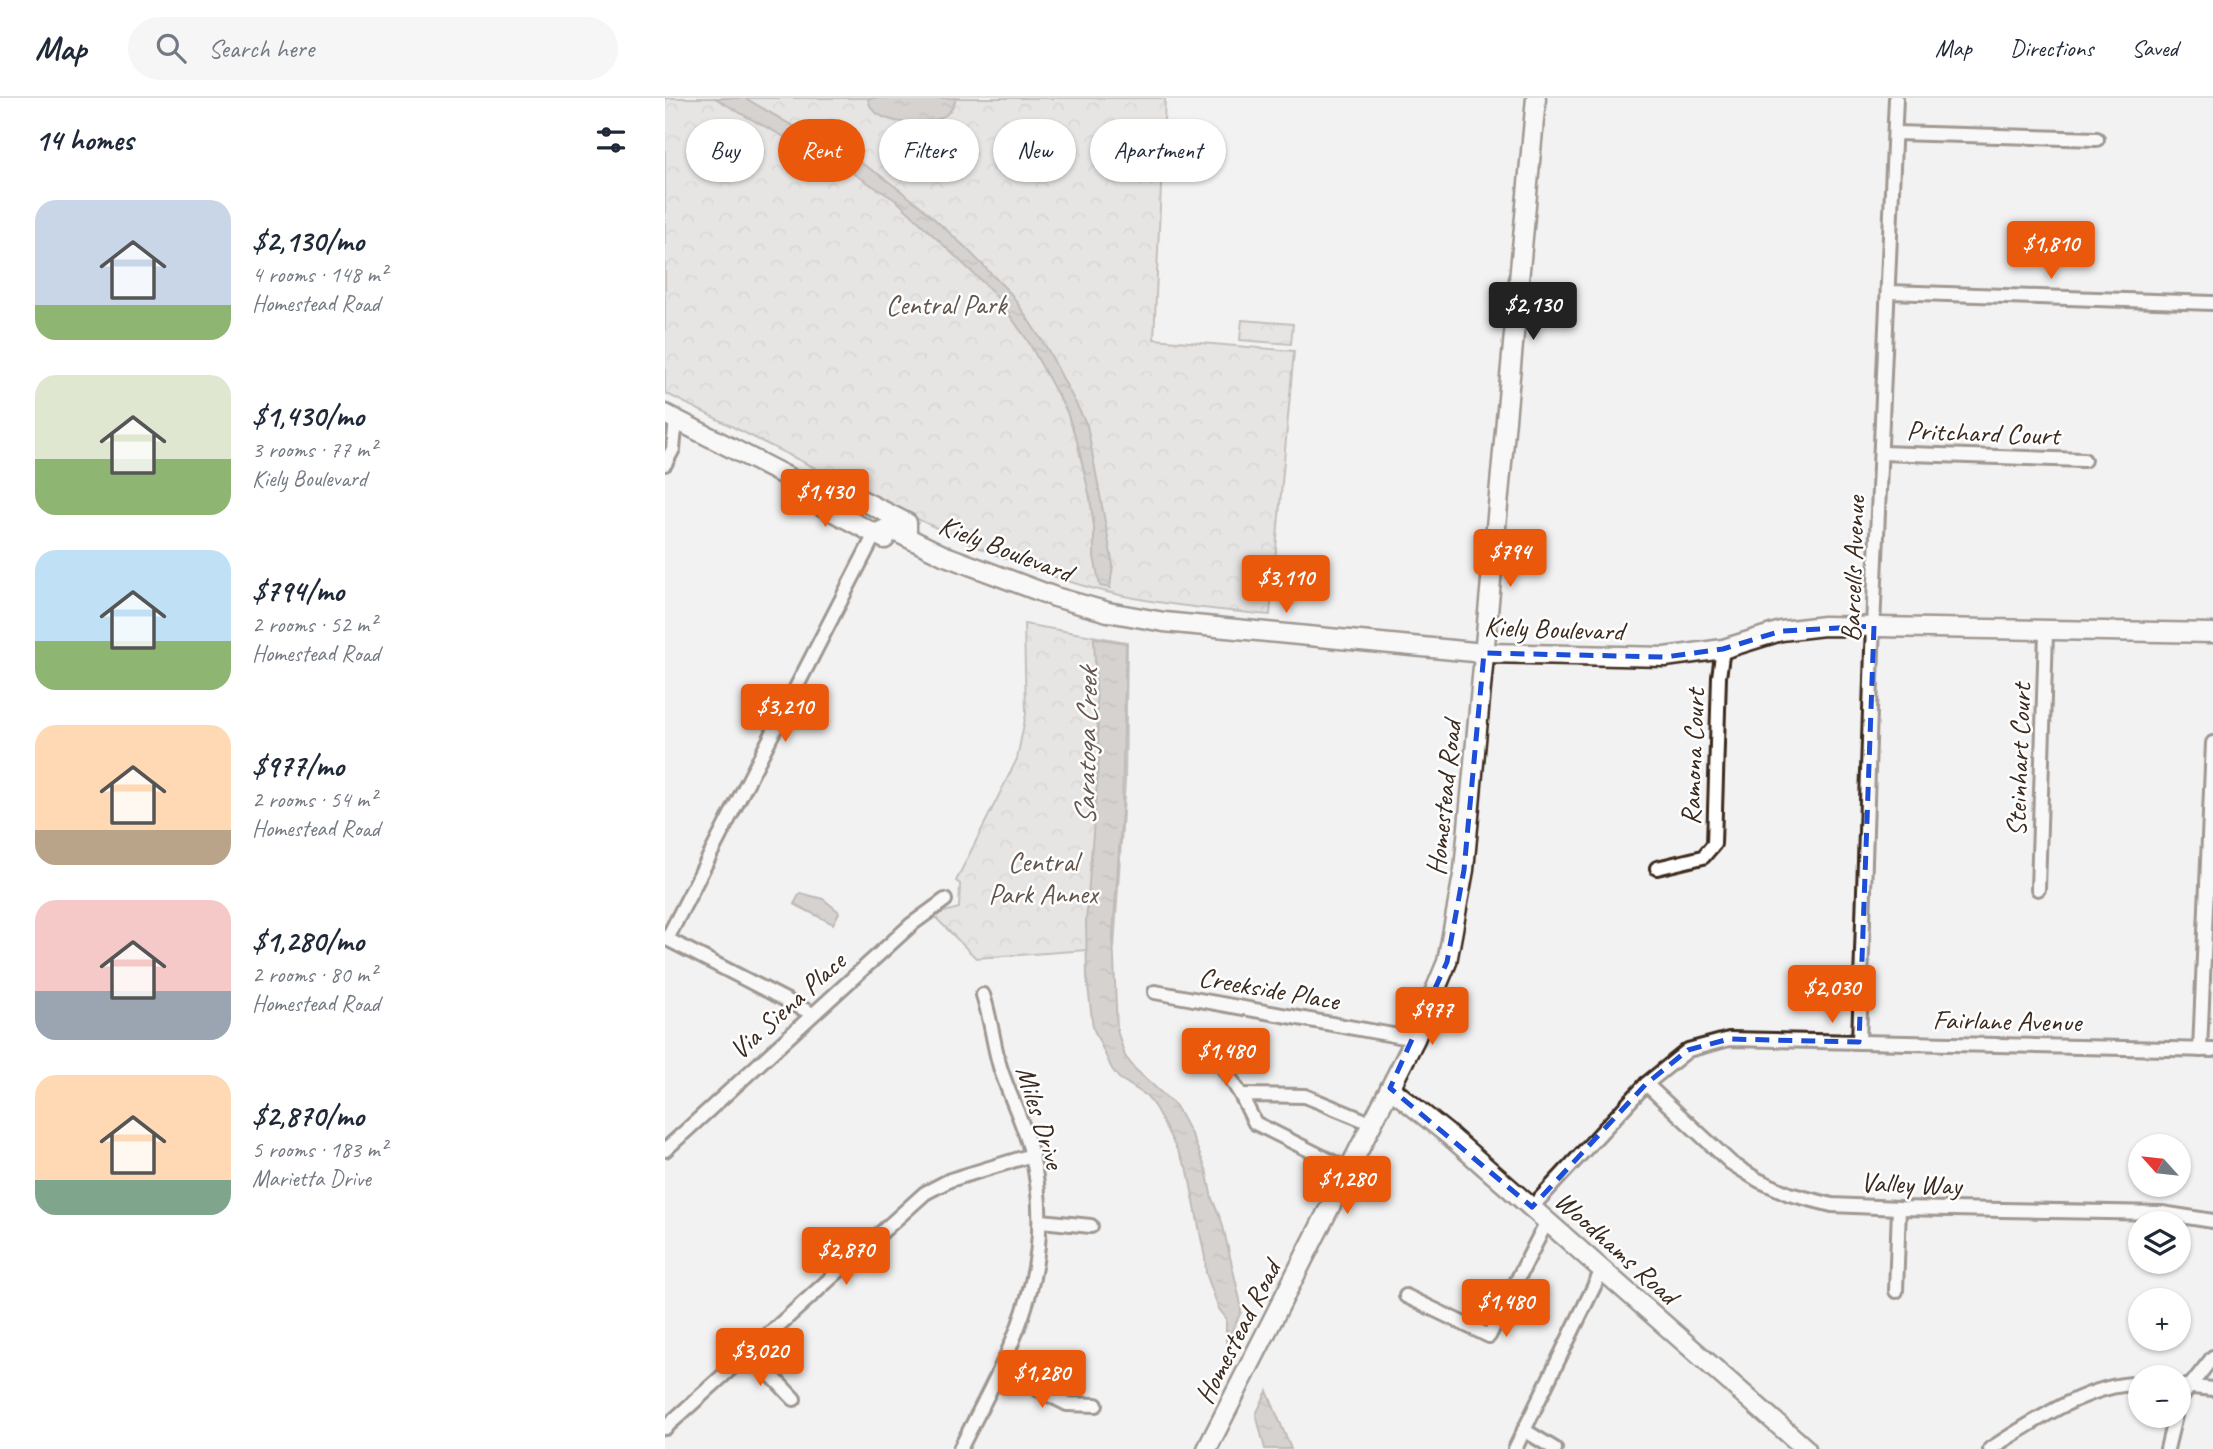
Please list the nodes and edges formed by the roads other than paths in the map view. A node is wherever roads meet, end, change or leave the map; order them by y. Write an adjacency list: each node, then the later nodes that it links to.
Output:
1 (1536, 98): 18 (main road, Homestead Road)
2 (1896, 98): 3 (street, Barcells Avenue)
3 (1895, 133): 4 (street); 5 (street, Barcells Avenue)
4 (2097, 139)
5 (1889, 292): 6 (street); 8 (street, Barcells Avenue)
6 (2213, 303)
7 (669, 421): 10 (street); 11 (main road, Kiely Boulevard)
8 (1881, 453): 9 (street, Pritchard Court); 14 (street, Barcells Avenue)
9 (2084, 460)
10 (665, 464)
11 (813, 490): 12 (main road, Kiely Boulevard); 13 (main road, Kiely Boulevard)
12 (874, 534): 13 (main road, Kiely Boulevard); 23 (street)
13 (907, 537): 18 (main road, Kiely Boulevard)
14 (1874, 626): 15 (main road, Kiely Boulevard); 17 (main road, Kiely Boulevard); 28 (street, Barcells Avenue)
15 (2046, 632): 16 (main road, Kiely Boulevard); 21 (street, Steinhart Court)
16 (2213, 633)
17 (1723, 649): 18 (main road, Kiely Boulevard); 20 (street, Ramona Court)
18 (1483, 653): 27 (main road, Homestead Road)
19 (2213, 743): 29 (street)
20 (1657, 868)
21 (2038, 889)
22 (945, 900): 26 (street, Via Siena Place)
23 (666, 938): 26 (street)
24 (1155, 992): 27 (street, Creekside Place)
25 (983, 995): 36 (street, Miles Drive)
26 (813, 1014): 35 (street, Via Siena Place)
27 (1415, 1039): 32 (main road, Homestead Road)
28 (1859, 1042): 29 (street, Fairlane Avenue); 31 (street, Fairlane Avenue)
29 (2206, 1050)
30 (1225, 1070): 33 (street)
31 (1646, 1084): 38 (street, Fairlane Avenue); 39 (street, Valley Way)
32 (1390, 1088): 34 (main road, Homestead Road); 38 (main road, Woodhams Road)
33 (1241, 1095): 34 (street); 37 (street)
34 (1373, 1124): 37 (main road, Homestead Road)
35 (665, 1150)
36 (1032, 1155): 40 (street, Miles Drive); 47 (street)
37 (1349, 1170): 60 (main road, Homestead Road)
38 (1532, 1207): 41 (main road, Woodhams Road)
39 (1899, 1208): 42 (street, Valley Way); 45 (street)
40 (1041, 1221): 43 (street); 49 (street, Miles Drive)
41 (1547, 1221): 44 (main road, Woodhams Road); 46 (street)
42 (2213, 1221)
43 (1091, 1226)
44 (1602, 1270): 58 (street); 63 (main road, Woodhams Road)
45 (1896, 1291)
46 (1406, 1296)
47 (750, 1353): 54 (street); 56 (street)
48 (2213, 1357): 50 (street)
49 (1000, 1370): 55 (street); 59 (street, Miles Drive)
50 (2191, 1379)
51 (2128, 1383): 64 (street)
52 (2191, 1387): 53 (street)
53 (2213, 1389)
54 (794, 1399)
55 (1096, 1405)
56 (665, 1428)
57 (2172, 1428): 65 (street)
58 (1524, 1430): 61 (street); 62 (street)
59 (960, 1449)
60 (1207, 1449)
61 (1515, 1449)
62 (1555, 1449)
63 (1806, 1449)
64 (1990, 1449)
65 (2167, 1449)

